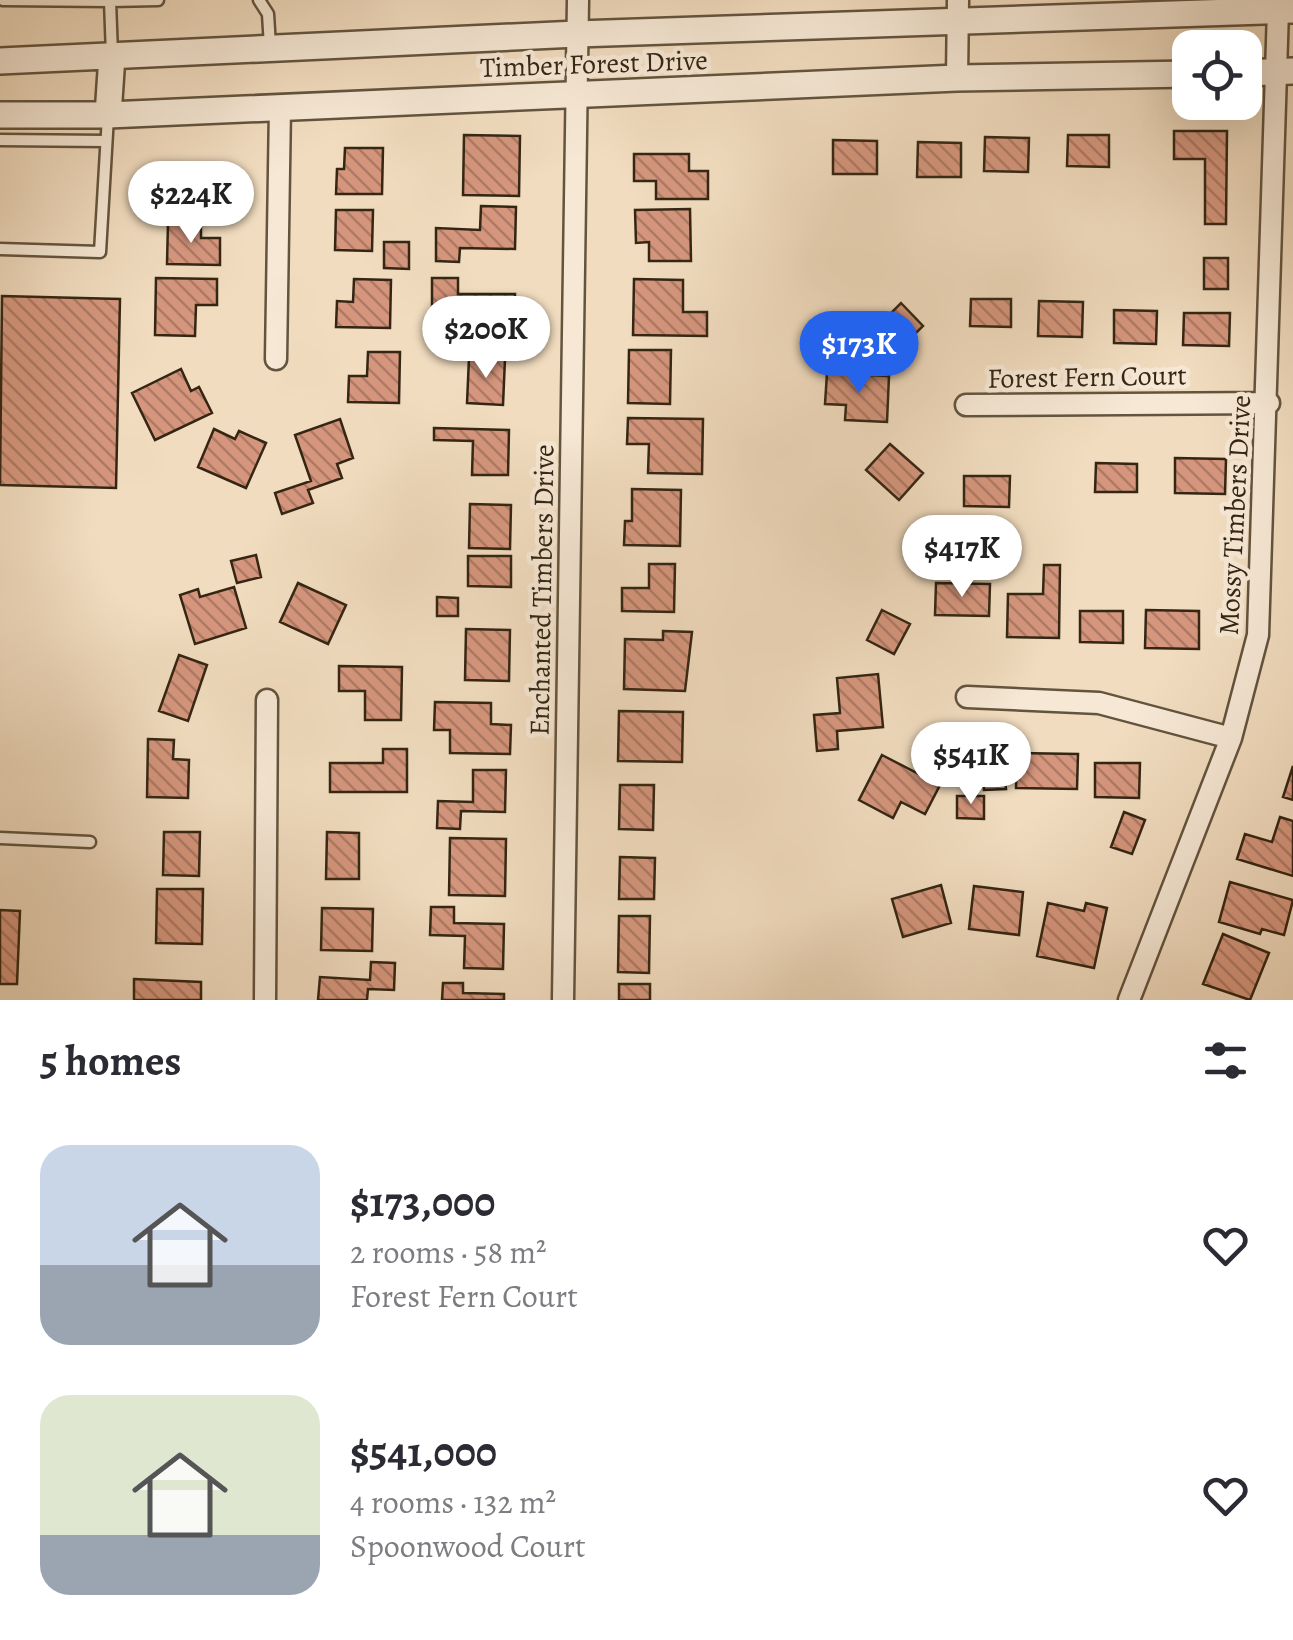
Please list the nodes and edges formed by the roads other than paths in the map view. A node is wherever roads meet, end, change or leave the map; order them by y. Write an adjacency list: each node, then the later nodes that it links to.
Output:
1 (3, 0): 5 (lane)
2 (158, 0): 5 (lane)
3 (259, 0): 9 (lane)
4 (578, 0): 8 (street, Enchanted Timbers Drive)
5 (110, 1): 10 (lane)
6 (1286, 10): 7 (street, Timber Forest Drive); 12 (street, Mossy Timbers Drive)
7 (958, 12): 8 (street, Timber Forest Drive); 14 (street)
8 (577, 34): 9 (street, Timber Forest Drive); 15 (street, Enchanted Timbers Drive)
9 (270, 47): 10 (street, Timber Forest Drive)
10 (112, 56): 11 (street, Timber Forest Drive); 18 (street)
11 (0, 60)
12 (1286, 72): 22 (street, Mossy Timbers Drive)
13 (1172, 74): 14 (street, Timber Forest Drive)
14 (956, 78): 15 (street, Timber Forest Drive)
15 (577, 95): 16 (street, Timber Forest Drive); 30 (street, Enchanted Timbers Drive)
16 (280, 106): 18 (street, Timber Forest Drive); 21 (street)
17 (0, 114): 18 (street, Timber Forest Drive)
18 (107, 128): 19 (lane); 20 (lane)
19 (0, 140)
20 (0, 249)
21 (276, 359)
22 (1269, 402): 23 (street, Forest Fern Court); 26 (street, Mossy Timbers Drive)
23 (966, 406)
24 (967, 697): 26 (street)
25 (267, 700): 29 (street)
26 (1231, 738): 31 (street, Mossy Timbers Drive)
27 (0, 838): 28 (lane)
28 (90, 842)
29 (265, 1000)
30 (563, 1000)
31 (1128, 1000)

